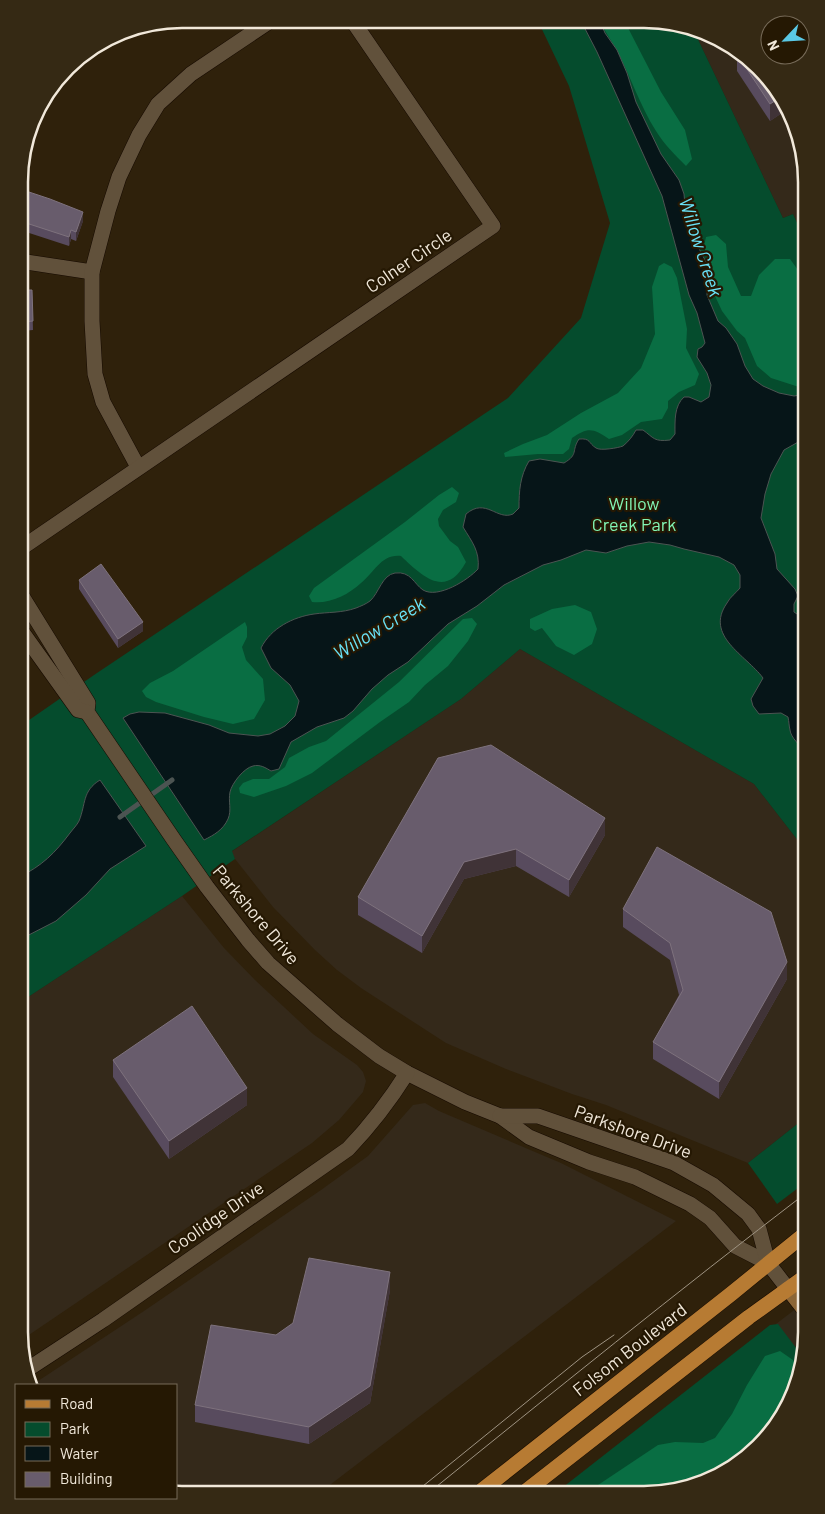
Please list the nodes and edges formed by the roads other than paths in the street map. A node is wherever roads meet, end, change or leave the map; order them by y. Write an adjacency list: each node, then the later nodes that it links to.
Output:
1 (260, 28): 4 (street)
2 (357, 28): 5 (street, Colner Circle)
3 (27, 262): 4 (street)
4 (92, 272): 5 (street)
5 (138, 467): 6 (street, Colner Circle)
6 (27, 544)
7 (27, 604): 9 (street, Parkshore Drive)
8 (27, 639): 9 (street, Parkshore Drive)
9 (87, 712): 10 (street, Parkshore Drive)
10 (407, 1073): 11 (street, Parkshore Drive); 17 (street, Coolidge Drive)
11 (500, 1116): 13 (street, Parkshore Drive); 13 (street, Parkshore Drive)
12 (797, 1240): 13 (main road, Folsom Boulevard)
13 (768, 1263): 15 (street, Parkshore Drive); 18 (main road, Folsom Boulevard)
14 (797, 1282): 15 (main road)
15 (788, 1289): 16 (street, Parkshore Drive); 19 (main road)
16 (797, 1301)
17 (31, 1367)
18 (487, 1486)
19 (533, 1486)

